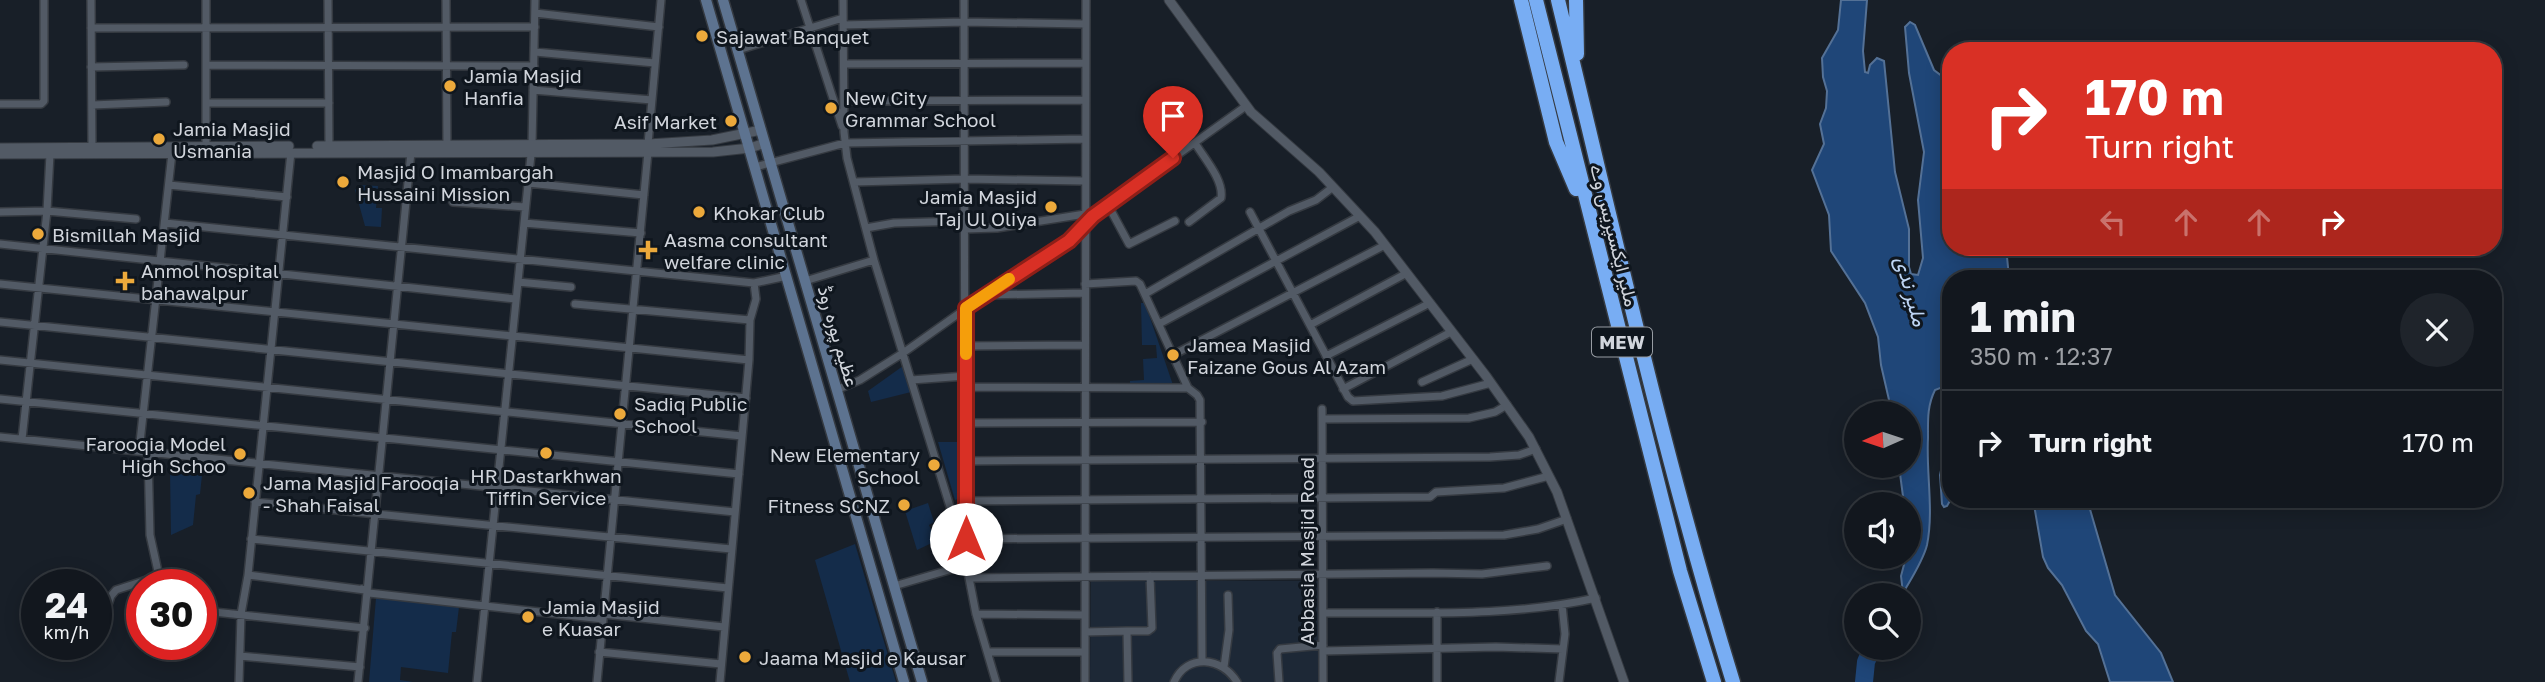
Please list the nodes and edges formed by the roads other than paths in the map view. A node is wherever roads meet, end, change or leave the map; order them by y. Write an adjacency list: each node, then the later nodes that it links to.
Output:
1 (44, 0): 51 (street)
2 (91, 0): 29 (street)
3 (206, 0): 24 (street)
4 (328, 0): 23 (street)
5 (446, 0): 25 (street)
6 (535, 0): 19 (street)
7 (661, 0): 27 (street)
8 (706, 0): 56 (main road, عظیم پورہ روڈ)
9 (723, 0): 30 (main road, عظیم پورہ روڈ)
10 (801, 0): 28 (street)
11 (843, 0): 20 (street)
12 (964, 0): 21 (street)
13 (1086, 0): 22 (street)
14 (1169, 0): 53 (street)
15 (1521, 0): 102 (highway)
16 (1536, 0): 102 (highway, ملیر ایکسپریس وے / MEW)
17 (1558, 0): 42 (highway, ملیر ایکسپریس وے / MEW)
18 (1576, 0): 42 (highway)
19 (535, 13): 26 (street); 27 (street)
20 (843, 22): 21 (street); 28 (street); 35 (street)
21 (964, 22): 22 (street); 34 (street)
22 (1086, 24): 32 (street)
23 (328, 26): 24 (street); 25 (street); 38 (street)
24 (206, 27): 29 (street); 37 (street)
25 (446, 27): 26 (street); 39 (street)
26 (535, 27): 31 (street)
27 (659, 27): 33 (street)
28 (809, 27): 30 (street); 55 (street)
29 (91, 28): 40 (street)
30 (737, 50): 54 (main road, عظیم پورہ روڈ)
31 (534, 52): 33 (street); 41 (street)
32 (1085, 62): 34 (street); 46 (street)
33 (655, 63): 44 (street)
34 (964, 63): 35 (street); 45 (street)
35 (844, 64): 47 (street)
36 (184, 65): 40 (street)
37 (206, 65): 38 (street); 49 (street)
38 (329, 65): 39 (street); 50 (street)
39 (446, 65): 41 (street); 67 (street)
40 (91, 66): 52 (street)
41 (534, 66): 43 (street)
42 (1577, 78): 279 (highway, ملیر ایکسپریس وے / MEW)
43 (533, 89): 44 (street); 68 (street)
44 (652, 100): 65 (street)
45 (964, 100): 46 (street); 47 (street); 57 (street)
46 (1085, 100): 58 (street)
47 (844, 101): 55 (street)
48 (166, 102): 52 (street)
49 (206, 103): 50 (street); 69 (street)
50 (329, 103): 62 (street)
51 (0, 104)
52 (92, 105): 63 (street)
53 (1246, 106): 61 (street); 82 (street)
54 (761, 130): 56 (street); 59 (main road, عظیم پورہ روڈ)
55 (844, 132): 60 (street)
56 (746, 135): 65 (street); 66 (main road, عظیم پورہ روڈ)
57 (964, 139): 58 (street); 60 (street); 77 (street)
58 (1085, 139): 78 (street)
59 (765, 143): 66 (street); 75 (main road, عظیم پورہ روڈ)
60 (845, 143): 75 (street); 79 (street)
61 (1195, 143): 86 (street); 95 (street)
62 (329, 146): 67 (street); 69 (street)
63 (92, 147): 64 (street); 69 (street)
64 (0, 148)
65 (648, 148): 66 (street); 68 (street); 83 (street)
66 (750, 148): 76 (main road, عظیم پورہ روڈ)
67 (447, 149): 68 (street); 71 (street)
68 (531, 149): 80 (street)
69 (206, 150): 70 (street); 72 (street)
70 (291, 152): 71 (street); 84 (street)
71 (411, 152): 107 (street)
72 (172, 153): 74 (street); 81 (street)
73 (0, 154): 74 (street)
74 (50, 154): 88 (street)
75 (771, 163): 76 (street); 117 (main road, عظیم پورہ روڈ)
76 (755, 167): 116 (main road, عظیم پورہ روڈ)
77 (965, 179): 78 (street); 79 (street); 99 (street)
78 (1084, 181): 91 (street)
79 (853, 182): 100 (street)
80 (528, 183): 83 (street); 87 (street)
81 (169, 185): 84 (street); 96 (street)
82 (1333, 187): 92 (street); 101 (street)
83 (645, 195): 103 (street)
84 (287, 197): 104 (street)
85 (453, 202): 87 (street)
86 (1108, 205): 94 (street); 98 (street)
87 (525, 207): 97 (street)
88 (47, 211): 89 (street); 93 (street); 108 (street)
89 (0, 212)
90 (1250, 212): 101 (street)
91 (1085, 214): 98 (street); 99 (street)
92 (1360, 216): 106 (street); 112 (street)
93 (136, 219)
94 (1175, 221)
95 (1189, 222)
96 (164, 223): 104 (street); 109 (street)
97 (524, 223): 103 (street); 110 (street)
98 (1085, 224): 121 (street); 128 (street)
99 (965, 225): 100 (street); 133 (street)
100 (866, 228): 111 (street)
101 (1258, 228): 112 (street); 127 (street)
102 (1595, 232): 278 (highway, ملیر ایکسپریس وے / MEW)
103 (641, 233): 113 (street)
104 (282, 235): 107 (street); 114 (street)
105 (0, 244): 108 (street)
106 (1385, 245): 115 (street); 126 (street)
107 (401, 248): 110 (street); 122 (street)
108 (43, 249): 109 (street); 124 (street)
109 (161, 260): 114 (street); 129 (street)
110 (520, 260): 113 (street); 118 (street)
111 (874, 260): 117 (street); 149 (street)
112 (1276, 262): 126 (street); 139 (street)
113 (638, 271): 119 (street); 134 (street)
114 (278, 272): 122 (street); 135 (street)
115 (1406, 273): 131 (street); 141 (street)
116 (787, 276): 119 (street); 266 (main road, عظیم پورہ روڈ)
117 (805, 281): 169 (main road, عظیم پورہ روڈ)
118 (518, 282): 123 (street); 130 (street)
119 (754, 283): 136 (street)
120 (0, 284): 124 (street)
121 (1085, 284): 125 (street); 127 (street)
122 (397, 286): 130 (street); 138 (street)
123 (571, 287)
124 (39, 288): 129 (street); 140 (street)
125 (1085, 293): 128 (street); 145 (street)
126 (1294, 293): 141 (street); 150 (street)
127 (1145, 294): 139 (street)
128 (985, 295): 133 (street)
129 (156, 299): 135 (street); 144 (street)
130 (516, 299): 143 (street)
131 (1430, 303): 142 (street); 151 (street)
132 (575, 304): 134 (street)
133 (966, 308): 147 (street); 149 (street)
134 (634, 309): 136 (street); 146 (street)
135 (274, 312): 138 (street); 148 (street)
136 (750, 320): 154 (street)
137 (0, 322): 140 (street)
138 (393, 323): 143 (street); 155 (street)
139 (1159, 324): 150 (street)
140 (35, 326): 144 (street); 156 (street)
141 (1310, 326): 151 (street)
142 (1451, 332): 152 (street); 168 (street)
143 (512, 336): 146 (street); 157 (street)
144 (152, 337): 148 (street); 158 (street)
145 (1085, 345): 147 (street); 166 (street)
146 (629, 346): 154 (street); 163 (street)
147 (966, 346): 159 (street)
148 (270, 349): 155 (street); 165 (street)
149 (903, 353): 160 (street); 169 (street)
150 (1173, 355): 167 (street)
151 (1326, 356): 168 (street)
152 (1473, 359): 161 (street); 162 (street)
153 (0, 360): 156 (street)
154 (749, 360): 170 (street)
155 (390, 361): 157 (street); 172 (street)
156 (31, 363): 158 (street); 173 (street)
157 (508, 373): 163 (street); 176 (street)
158 (148, 376): 165 (street); 177 (street)
159 (966, 376): 160 (street); 164 (street)
160 (911, 380): 220 (street)
161 (1422, 382)
162 (1491, 383): 168 (street); 174 (street)
163 (626, 385): 170 (street); 181 (street)
164 (966, 387): 166 (street); 182 (street)
165 (266, 388): 172 (street); 183 (street)
166 (1086, 388): 167 (street); 180 (street)
167 (1188, 388): 179 (street)
168 (1343, 389)
169 (836, 390): 232 (main road, عظیم پورہ روڈ)
170 (746, 398): 184 (street)
171 (0, 399): 173 (street)
172 (386, 399): 176 (street); 186 (street)
173 (26, 401): 177 (street); 187 (street)
174 (1507, 405): 178 (street); 188 (street)
175 (1322, 409): 178 (street, Abbasia Masjid Road)
176 (504, 412): 181 (street); 189 (street)
177 (143, 413): 183 (street); 190 (street)
178 (1322, 419): 192 (street, Abbasia Masjid Road)
179 (1202, 422): 180 (street); 194 (street)
180 (1086, 423): 182 (street); 197 (street)
181 (622, 424): 184 (street); 196 (street)
182 (966, 424): 193 (street)
183 (262, 425): 186 (street); 195 (street)
184 (742, 436): 198 (street)
185 (0, 437): 187 (street)
186 (382, 438): 189 (street); 199 (street)
187 (22, 439): 190 (street)
188 (1536, 449): 192 (street); 200 (street)
189 (500, 450): 196 (street); 201 (street)
190 (139, 451): 191 (street)
191 (148, 452): 195 (street); 224 (street)
192 (1321, 459): 194 (street); 202 (street, Abbasia Masjid Road)
193 (966, 461): 197 (street); 206 (street)
194 (1203, 461): 197 (street); 203 (street)
195 (258, 462): 199 (street); 207 (street)
196 (618, 462): 198 (street); 204 (street)
197 (1085, 462): 205 (street)
198 (738, 474): 208 (street)
199 (379, 475): 201 (street); 209 (street)
200 (1549, 477): 202 (street); 210 (street)
201 (496, 488): 204 (street); 211 (street)
202 (1322, 498): 203 (street); 212 (street, Abbasia Masjid Road)
203 (1203, 499): 205 (street); 214 (street)
204 (614, 500): 208 (street); 213 (street)
205 (1085, 500): 206 (street); 215 (street)
206 (966, 501): 217 (street)
207 (255, 502): 209 (street); 216 (street)
208 (735, 512): 218 (street)
209 (374, 514): 211 (street); 219 (street)
210 (1567, 519): 212 (street); 236 (street)
211 (492, 525): 213 (street); 221 (street)
212 (1322, 536): 214 (street); 227 (street, Abbasia Masjid Road)
213 (611, 537): 218 (street); 226 (street)
214 (1203, 537): 215 (street); 230 (street)
215 (1085, 538): 217 (street); 228 (street)
216 (251, 539): 219 (street); 225 (street)
217 (966, 539): 220 (street)
218 (731, 549): 233 (street)
219 (370, 552): 221 (street); 234 (street)
220 (964, 552): 222 (street)
221 (488, 565): 226 (street); 237 (street)
222 (966, 565): 231 (street); 232 (street)
223 (1547, 566): 227 (street)
224 (157, 569)
225 (248, 575): 234 (street); 242 (street)
226 (608, 575): 233 (street); 245 (street)
227 (1322, 575): 230 (street); 241 (street, Abbasia Masjid Road)
228 (1086, 576): 229 (street); 231 (street); 244 (street)
229 (1150, 576): 230 (street); 248 (street)
230 (1203, 576): 257 (street)
231 (969, 578): 243 (street)
232 (894, 586): 267 (main road, عظیم پورہ روڈ)
233 (728, 588): 246 (street)
234 (366, 591): 237 (street); 247 (street)
235 (1228, 595): 260 (street)
236 (1596, 598): 238 (street); 277 (street)
237 (484, 606): 245 (street); 263 (street)
238 (1562, 606): 240 (street); 251 (street)
239 (217, 612): 242 (street)
240 (1437, 612): 241 (street); 252 (street)
241 (1322, 613): 250 (street, Abbasia Masjid Road)
242 (240, 614): 247 (street); 256 (street)
243 (976, 614): 244 (street); 254 (street)
244 (1085, 615): 249 (street)
245 (603, 616): 246 (street); 253 (street)
246 (724, 627): 258 (street)
247 (365, 628): 259 (street)
248 (1127, 631): 249 (street); 270 (street)
249 (1085, 632): 255 (street)
250 (1323, 648): 252 (street); 273 (street); 274 (street, Abbasia Masjid Road)
251 (1563, 649): 252 (street); 276 (street)
252 (1437, 650): 275 (street)
253 (599, 652): 258 (street); 264 (street)
254 (988, 652): 255 (street); 268 (street)
255 (1085, 652): 269 (street)
256 (240, 656): 259 (street); 261 (street)
257 (1202, 661): 260 (street); 271 (street)
258 (721, 664): 265 (street)
259 (360, 667): 262 (street)
260 (1224, 667): 272 (street)
261 (239, 682)
262 (358, 682)
263 (477, 682)
264 (597, 682)
265 (720, 682)
266 (904, 682)
267 (922, 682)
268 (996, 682)
269 (1085, 682)
270 (1128, 682)
271 (1174, 682)
272 (1237, 682)
273 (1279, 682)
274 (1323, 682)
275 (1437, 682)
276 (1559, 682)
277 (1624, 682)
278 (1714, 682)
279 (1733, 682)

